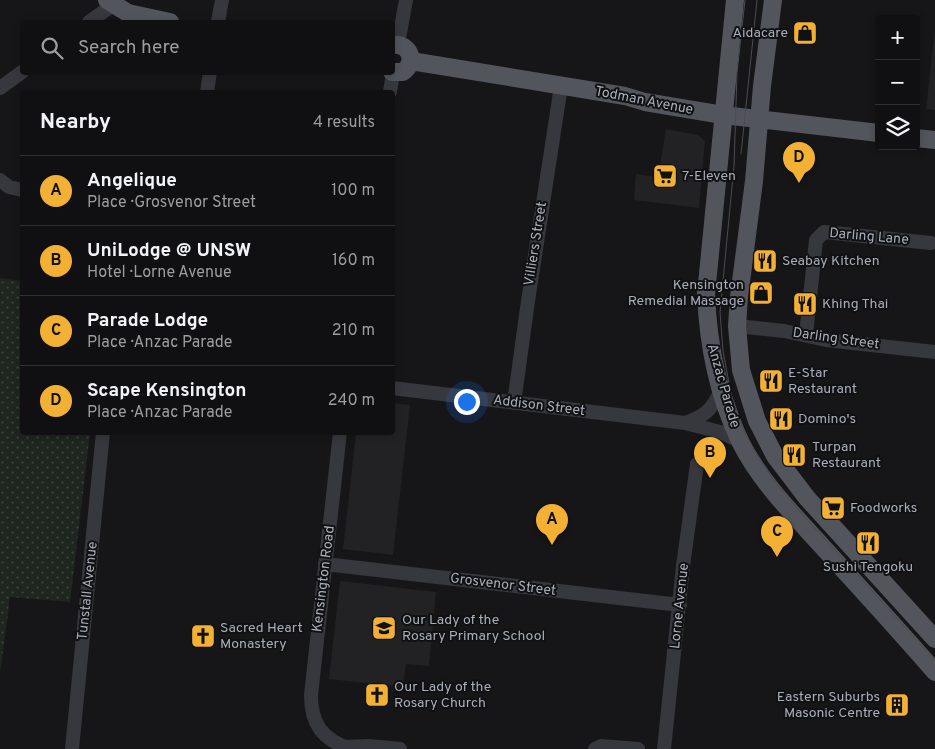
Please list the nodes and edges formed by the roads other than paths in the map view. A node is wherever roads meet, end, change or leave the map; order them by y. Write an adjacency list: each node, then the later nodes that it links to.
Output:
1 (222, 0): 8 (street)
2 (406, 0): 9 (street)
3 (735, 0): 19 (main road, Anzac Parade)
4 (773, 0): 20 (main road, Anzac Parade)
5 (110, 2): 6 (street); 7 (main road)
6 (91, 20)
7 (160, 20)
8 (218, 20)
9 (395, 45): 10 (main road)
10 (411, 61): 12 (main road); 15 (main road, Todman Avenue)
11 (20, 73): 16 (street)
12 (395, 73)
13 (210, 75): 17 (street)
14 (393, 75): 18 (street)
15 (561, 86): 19 (main road, Todman Avenue); 32 (street, Villiers Street)
16 (0, 88)
17 (207, 90)
18 (390, 90)
19 (723, 115): 20 (main road, Todman Avenue); 31 (main road, Anzac Parade)
20 (758, 119): 21 (main road, Todman Avenue); 27 (main road, Anzac Parade)
21 (875, 133)
22 (920, 138): 23 (main road)
23 (935, 140)
24 (0, 180): 25 (street)
25 (20, 190)
26 (931, 242): 28 (street, Darling Lane)
27 (737, 326): 28 (street, Darling Street); 40 (main road, Anzac Parade)
28 (806, 335): 29 (street, Darling Street)
29 (935, 352)
30 (395, 388): 32 (street, Addison Street)
31 (721, 390): 33 (street); 36 (main road, Anzac Parade)
32 (514, 403): 33 (street, Addison Street)
33 (685, 423): 36 (street, Addison Street)
34 (103, 435): 43 (street, Tunstall Avenue)
35 (340, 435): 38 (street, Kensington Road)
36 (740, 440): 41 (main road, Anzac Parade)
37 (697, 464): 39 (street, Lorne Avenue)
38 (326, 564): 39 (street, Grosvenor Street); 42 (street, Kensington Road)
39 (680, 605): 47 (street, Lorne Avenue)
40 (935, 639)
41 (935, 672)
42 (346, 748): 44 (street)
43 (72, 749)
44 (400, 749)
45 (595, 749): 46 (street)
46 (638, 749)
47 (664, 749)

